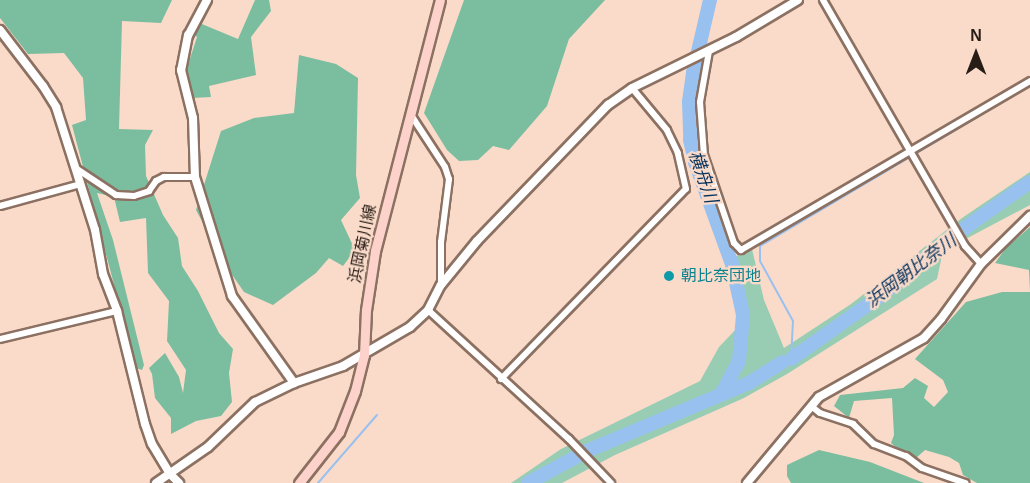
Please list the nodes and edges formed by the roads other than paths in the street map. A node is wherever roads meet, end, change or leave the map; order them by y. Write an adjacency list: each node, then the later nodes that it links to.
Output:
1 (207, 0): 12 (street)
2 (440, 0): 9 (main road, 浜岡菊川線)
3 (798, 0): 6 (street)
4 (823, 0): 10 (street)
5 (0, 30): 11 (street)
6 (709, 51): 8 (street); 10 (street)
7 (1030, 81): 10 (street)
8 (632, 88): 17 (street); 22 (street)
9 (411, 115): 17 (street); 21 (main road, 浜岡菊川線)
10 (911, 153): 16 (street)
11 (77, 169): 12 (street); 13 (street)
12 (195, 177): 23 (street)
13 (81, 184): 14 (street); 19 (street)
14 (0, 206)
15 (1030, 216): 16 (street)
16 (981, 264): 24 (street)
17 (441, 285): 18 (street)
18 (428, 310): 21 (street); 22 (street)
19 (117, 311): 20 (street); 25 (street)
20 (0, 339)
21 (364, 355): 23 (street); 29 (main road, 浜岡菊川線)
22 (501, 379): 30 (street)
23 (294, 383): 25 (street)
24 (811, 406): 26 (street); 31 (street)
25 (170, 474): 27 (street); 28 (street)
26 (751, 481)
27 (156, 483)
28 (179, 483)
29 (299, 483)
30 (611, 483)
31 (965, 483)

